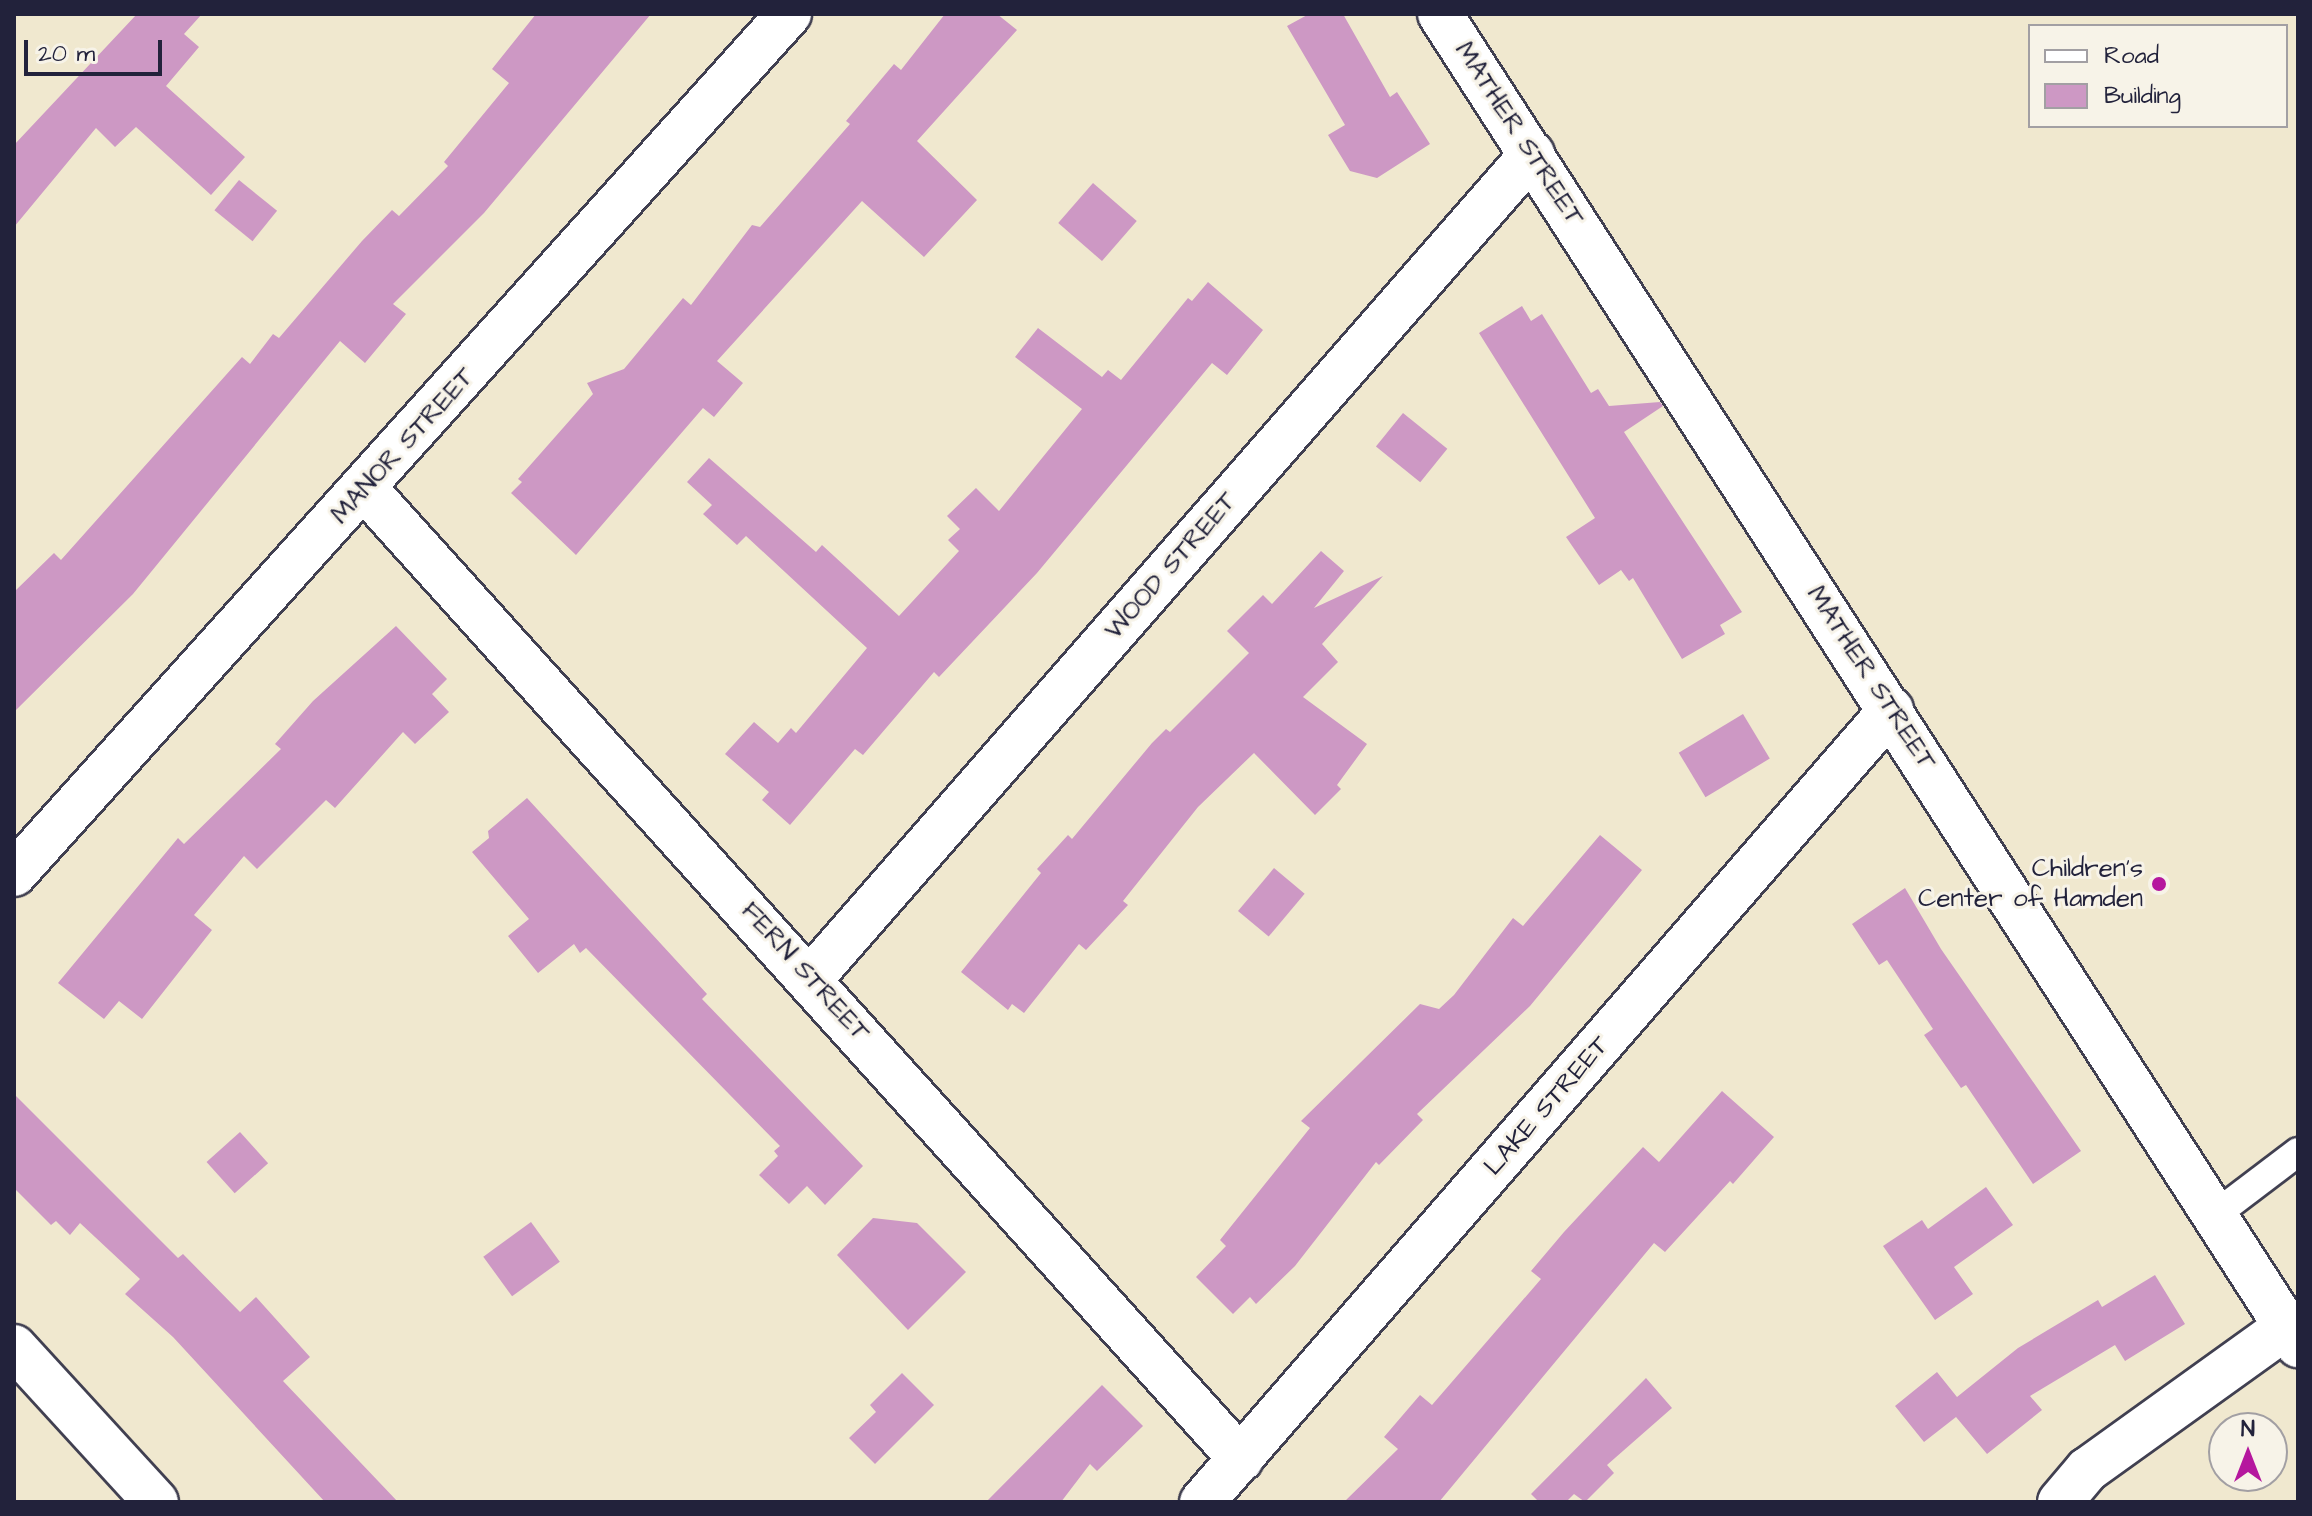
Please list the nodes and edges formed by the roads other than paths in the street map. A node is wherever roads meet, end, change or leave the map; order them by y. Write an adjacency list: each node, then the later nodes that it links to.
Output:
1 (789, 14): 4 (street, MANOR STREET)
2 (1440, 14): 3 (street, MATHER STREET)
3 (1532, 154): 5 (street, MATHER STREET); 7 (street, WOOD STREET)
4 (365, 489): 6 (street, MANOR STREET); 7 (street, FERN STREET)
5 (1891, 710): 9 (street, MATHER STREET); 12 (street, LAKE STREET)
6 (14, 874)
7 (811, 978): 12 (street, FERN STREET)
8 (2298, 1152): 9 (lane)
9 (2215, 1215): 10 (street, MATHER STREET)
10 (2292, 1336): 15 (street)
11 (14, 1347): 13 (street)
12 (1241, 1459): 14 (street, LAKE STREET)
13 (156, 1502)
14 (1202, 1502)
15 (2060, 1502)

